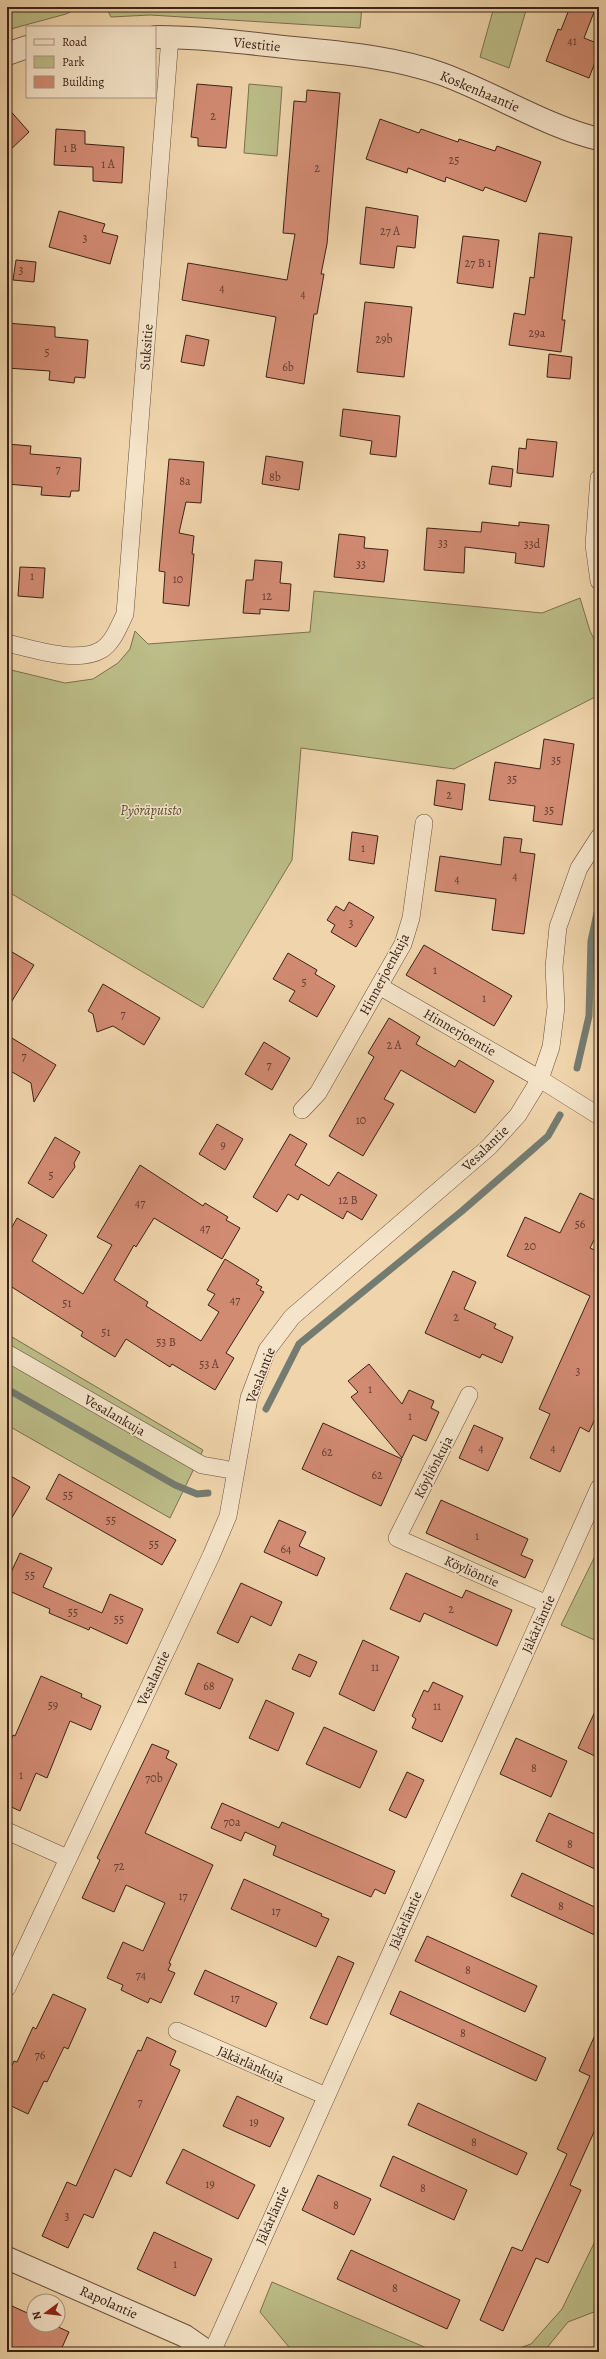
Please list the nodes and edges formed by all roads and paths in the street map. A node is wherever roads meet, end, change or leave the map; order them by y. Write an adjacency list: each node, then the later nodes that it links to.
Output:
1 (162, 37): 4 (street, Viestitie); 8 (street, Suksitie)
2 (26, 47): 3 (street)
3 (7, 54)
4 (358, 54): 5 (street, Koskenhaantie)
5 (599, 139)
6 (599, 478): 7 (street)
7 (599, 581)
8 (7, 643)
9 (424, 823): 11 (street, Hinnerjoenkuja)
10 (599, 838): 12 (street, Vesalantie)
11 (379, 986): 12 (street, Hinnerjoentie); 13 (street, Hinnerjoenkuja)
12 (540, 1079): 14 (street, Hinnerjoentie); 22 (street, Vesalantie)
13 (302, 1110)
14 (599, 1116)
15 (7, 1353): 17 (street, Vesalankuja)
16 (469, 1395): 19 (street, Köyliönkuja)
17 (226, 1469)
18 (599, 1488): 20 (street, Jäkärläntie)
19 (397, 1538): 20 (street, Köyliöntie)
20 (547, 1604): 25 (street, Jäkärläntie)
21 (7, 1831): 22 (street)
22 (67, 1858): 23 (street, Vesalantie)
23 (7, 1988)
24 (177, 2031): 25 (street, Jäkärlänkuja)
25 (326, 2096): 28 (street, Jäkärläntie)
26 (7, 2258): 27 (street, Rapolantie)
27 (208, 2352)
28 (212, 2352)

